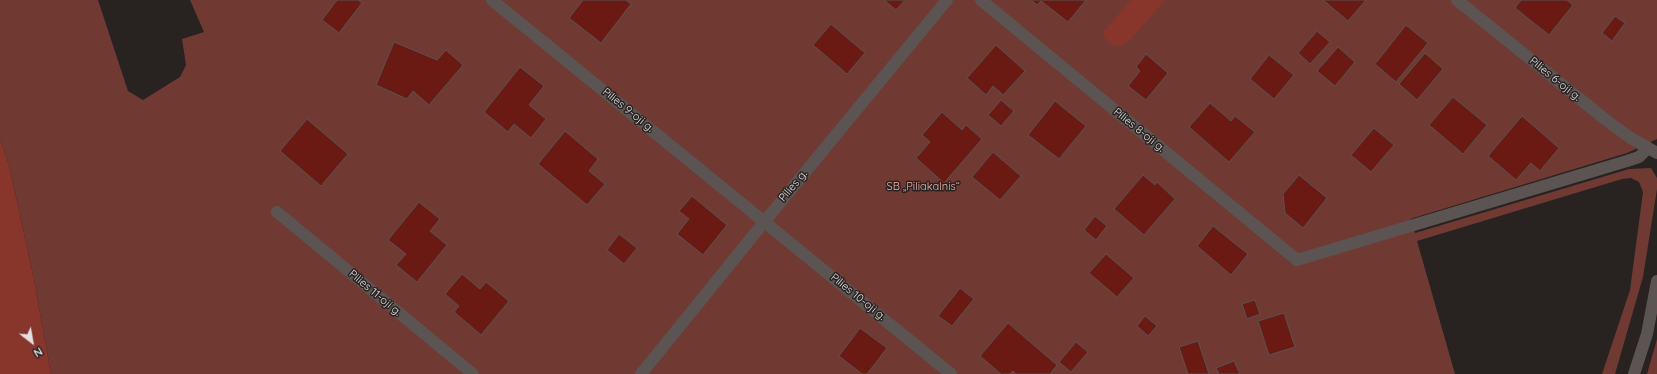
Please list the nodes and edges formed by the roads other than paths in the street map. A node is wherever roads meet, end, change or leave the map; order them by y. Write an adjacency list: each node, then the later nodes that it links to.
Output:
1 (492, 0): 7 (street, Pilies 9-oji g.)
2 (947, 0): 7 (street, Pilies g.)
3 (980, 0): 5 (street, Pilies 8-oji g.)
4 (1457, 0): 5 (street, Pilies 6-oji g.)
5 (1653, 150)
6 (277, 212): 9 (street, Pilies 11-oji g.)
7 (765, 221): 10 (street, Pilies g.); 11 (street, Pilies 10-oji g.)
8 (1657, 281): 12 (street)
9 (473, 374)
10 (641, 374)
11 (951, 374)
12 (1634, 374)

